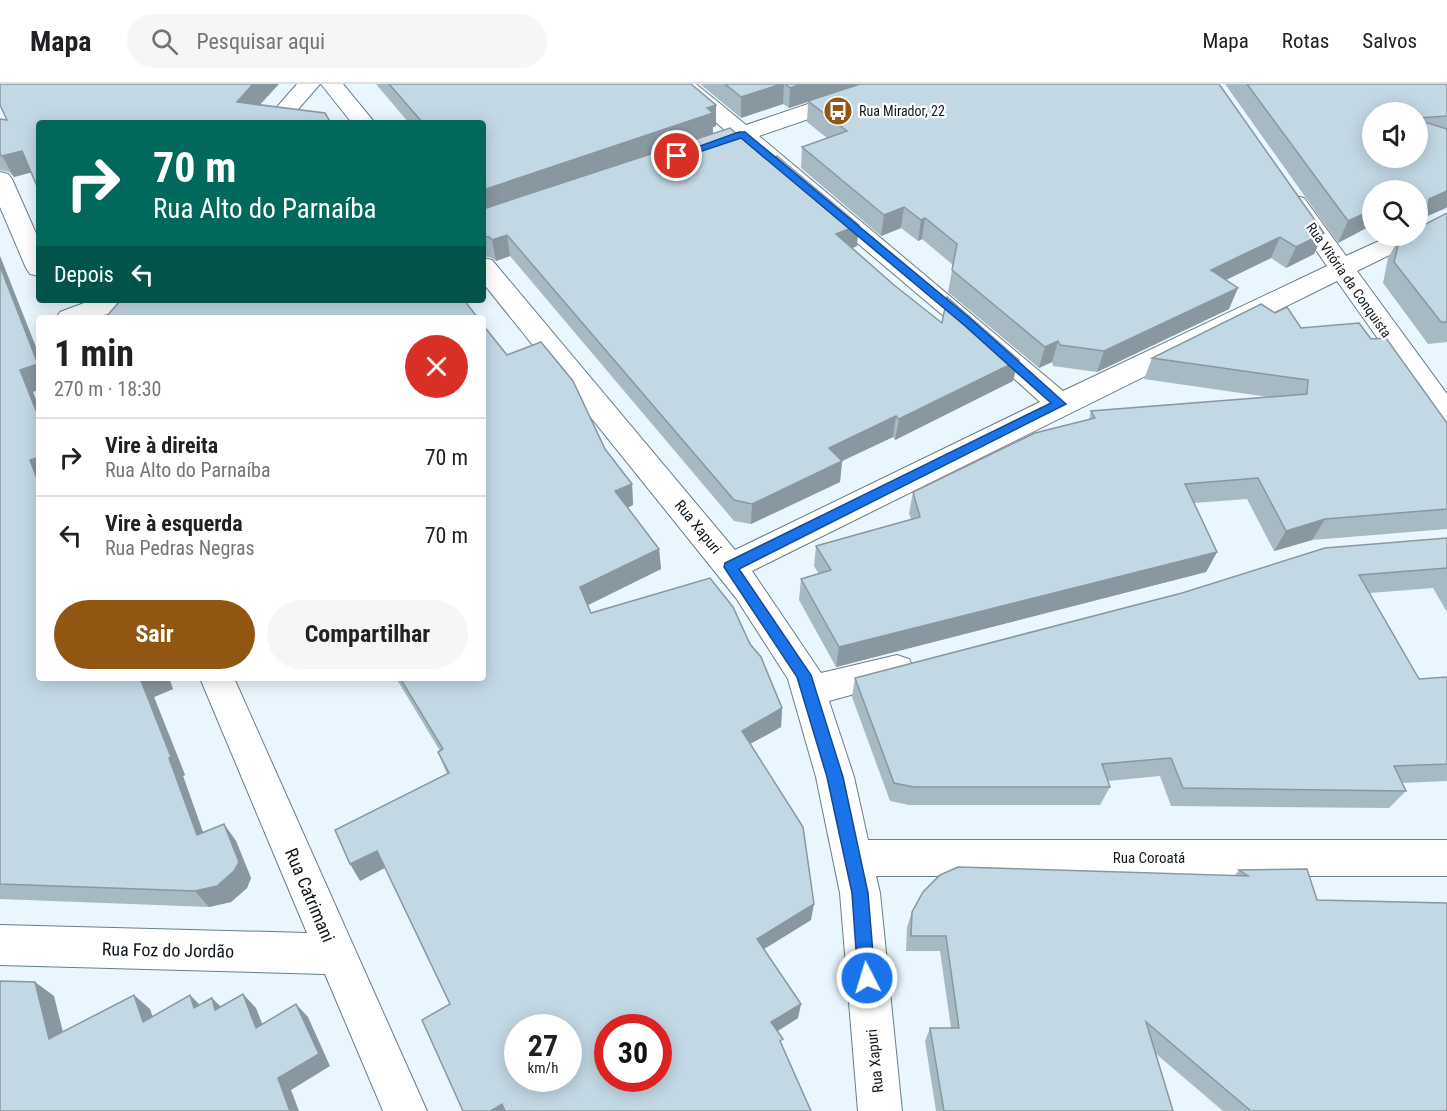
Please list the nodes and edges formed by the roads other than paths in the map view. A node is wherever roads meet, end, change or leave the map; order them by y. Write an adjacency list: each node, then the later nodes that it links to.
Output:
1 (309, 84): 5 (street)
2 (683, 84): 7 (street)
3 (888, 84): 7 (street)
4 (336, 85): 6 (street)
5 (277, 120)
6 (362, 120)
7 (742, 134): 8 (street); 17 (street)
8 (708, 146)
9 (0, 179): 12 (street)
10 (1279, 181): 13 (street, Rua Vitória da Conquista)
11 (1388, 246): 13 (street)
12 (36, 261)
13 (1341, 269): 17 (street); 18 (street, Rua Vitória da Conquista)
14 (486, 270): 19 (street, Rua Xapuri)
15 (109, 303): 16 (street)
16 (77, 315)
17 (1060, 404): 19 (street)
18 (1447, 415)
19 (730, 567): 22 (street, Rua Xapuri)
20 (922, 664): 22 (street)
21 (218, 681): 26 (street, Rua Catrimani)
22 (809, 691): 23 (street, Rua Xapuri)
23 (852, 858): 24 (street, Rua Coroatá); 28 (street, Rua Xapuri)
24 (1447, 858)
25 (0, 945): 26 (street, Rua Foz do Jordão)
26 (336, 954): 27 (street, Rua Catrimani)
27 (405, 1111)
28 (880, 1111)

